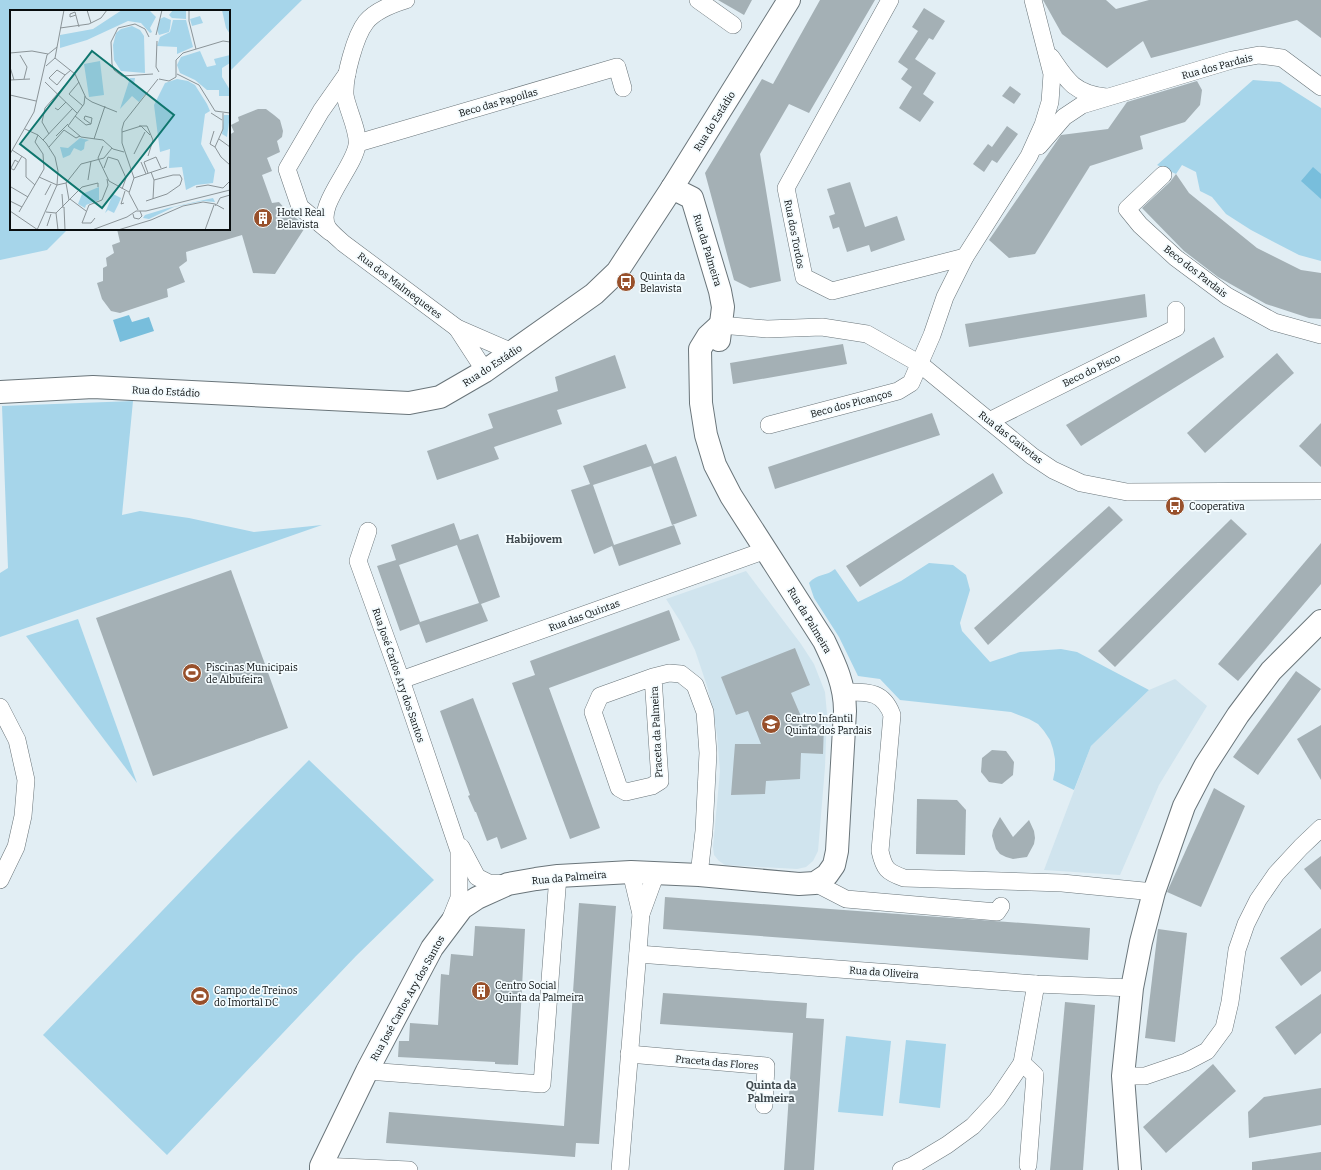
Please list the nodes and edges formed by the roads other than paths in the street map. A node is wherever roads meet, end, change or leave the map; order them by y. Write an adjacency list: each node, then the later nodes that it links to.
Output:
1 (406, 0): 8 (street)
2 (698, 0): 6 (street)
3 (789, 0): 15 (street, Rua do Estádio)
4 (890, 0): 17 (street, Rua dos Tordos)
5 (1033, 0): 7 (street)
6 (734, 25)
7 (1047, 52): 11 (street); 13 (street)
8 (347, 74): 12 (street); 16 (street, Rua dos Malmequeres)
9 (1321, 87): 11 (street, Rua dos Pardais)
10 (623, 88): 12 (street, Beco das Papoilas)
11 (1106, 97): 13 (street, Rua dos Pardais)
12 (358, 143): 16 (street, Rua dos Malmequeres)
13 (1029, 156): 17 (street)
14 (1163, 175): 21 (street, Beco dos Pardais)
15 (672, 188): 19 (street, Rua da Palmeira); 22 (street, Rua do Estádio)
16 (343, 243): 20 (street, Rua dos Malmequeres)
17 (965, 257): 23 (street)
18 (1176, 310): 26 (street, Beco do Pisco)
19 (720, 325): 23 (street, Rua das Gaivotas); 30 (street, Rua da Palmeira)
20 (457, 328): 22 (street); 24 (street)
21 (1321, 335)
22 (512, 352): 24 (street, Rua do Estádio)
23 (920, 364): 26 (street, Rua das Gaivotas); 27 (street, Beco dos Picanços)
24 (486, 372): 25 (street, Rua do Estádio)
25 (0, 392)
26 (990, 421): 28 (street, Rua das Gaivotas)
27 (769, 425)
28 (1321, 491)
29 (368, 531): 33 (street, Rua José Carlos Ary dos Santos)
30 (766, 550): 33 (street, Rua das Quintas); 34 (street, Rua da Palmeira)
31 (1321, 621): 47 (street)
32 (653, 677): 32 (street, Praceta da Palmeira); 42 (street, Praceta da Palmeira)
33 (401, 680): 37 (street, Rua José Carlos Ary dos Santos)
34 (844, 692): 45 (street, Rua da Palmeira); 47 (street)
35 (0, 707): 44 (street)
36 (0, 725): 39 (street)
37 (449, 819): 46 (street, Rua José Carlos Ary dos Santos); 50 (street, Rua José Carlos Ary dos Santos)
38 (1321, 828): 57 (street)
39 (0, 860)
40 (631, 872): 41 (street, Rua da Palmeira); 43 (street, Rua da Palmeira); 49 (street)
41 (656, 873): 42 (street, Rua da Palmeira); 49 (street)
42 (699, 875): 45 (street, Rua da Palmeira)
43 (558, 876): 46 (street, Rua da Palmeira); 56 (street)
44 (0, 880)
45 (815, 883): 48 (street)
46 (508, 884): 50 (street, Rua da Palmeira)
47 (1154, 892): 53 (street)
48 (1001, 906)
49 (641, 914): 51 (street)
50 (448, 925): 56 (street, Rua José Carlos Ary dos Santos)
51 (638, 954): 52 (street, Rua da Oliveira); 54 (street)
52 (1036, 984): 53 (street, Rua da Oliveira); 55 (street)
53 (1132, 988): 57 (street)
54 (630, 1054): 58 (street, Praceta das Flores); 62 (street)
55 (1022, 1063): 59 (street); 63 (street)
56 (367, 1071): 60 (street, Rua José Carlos Ary dos Santos)
57 (1123, 1076): 64 (street)
58 (764, 1105)
59 (1028, 1165)
60 (321, 1168): 61 (street)
61 (409, 1170)
62 (620, 1170)
63 (901, 1170)
64 (1130, 1170)

